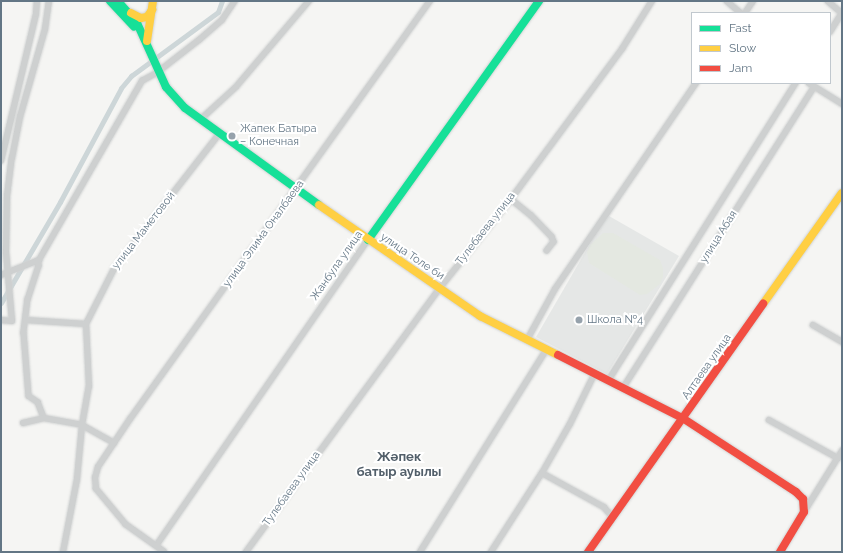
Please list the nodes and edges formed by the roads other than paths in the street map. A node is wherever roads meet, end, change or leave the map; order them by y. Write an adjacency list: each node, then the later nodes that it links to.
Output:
1 (37, 1): 29 (street)
2 (48, 1): 33 (street)
3 (110, 1): 20 (main road)
4 (118, 1): 15 (main road, улица Толе би)
5 (154, 1): 14 (main road)
6 (235, 1): 21 (street)
7 (309, 1): 27 (street)
8 (430, 1): 30 (street, улица Элима Оналбаева)
9 (539, 1): 34 (main road, Жанбула улица)
10 (652, 1): 32 (street, Тулебаева улица)
11 (727, 1): 16 (street)
12 (753, 1): 17 (street)
13 (828, 1): 18 (street)
14 (152, 10): 15 (main road); 20 (main road)
15 (127, 11): 20 (main road, улица Толе би)
16 (740, 12)
17 (746, 12)
18 (842, 13): 19 (street)
19 (831, 30)
20 (147, 41): 21 (main road, улица Толе би)
21 (158, 72): 27 (main road, улица Толе би); 36 (street)
22 (695, 84): 44 (street)
23 (795, 84): 48 (street, улица Абая)
24 (811, 84): 25 (street)
25 (814, 86): 26 (street); 49 (street, улица Абая)
26 (842, 104)
27 (201, 119): 28 (main road, улица Толе би)
28 (220, 133): 30 (main road, улица Толе би); 42 (street, улица Маметовой)
29 (1, 161)
30 (296, 189): 34 (main road, улица Толе би); 55 (street, улица Элима Оналбаева)
31 (842, 193): 51 (main road, Алтаева улица)
32 (511, 199): 35 (street); 39 (street, Тулебаева улица)
33 (4, 231): 37 (street)
34 (368, 240): 39 (main road, улица Толе би); 61 (street, Жанбула улица)
35 (547, 251)
36 (39, 260): 37 (street); 41 (street)
37 (7, 272): 38 (street); 40 (street)
38 (1, 275)
39 (439, 288): 44 (main road, улица Толе би); 64 (street, Тулебаева улица)
40 (1, 319)
41 (26, 320): 42 (street); 50 (street)
42 (86, 324): 54 (street, улица Маметовой)
43 (813, 325): 45 (street)
44 (527, 340): 46 (main road, улица Толе би)
45 (842, 342)
46 (546, 350): 47 (main road, улица Толе би); 65 (street)
47 (594, 375): 48 (main road, улица Толе би); 58 (street)
48 (608, 381): 49 (main road, улица Толе би)
49 (623, 388): 51 (main road, улица Толе би)
50 (44, 418): 53 (street); 54 (street)
51 (684, 419): 59 (main road, улица Толе би); 60 (main road, Алтаева улица)
52 (769, 420): 57 (street)
53 (23, 423)
54 (82, 425): 55 (street); 62 (street, улица Маметовой)
55 (114, 443): 61 (street, улица Элима Оналбаева)
56 (842, 451): 57 (street)
57 (838, 458): 59 (street)
58 (542, 474): 60 (street); 66 (street)
59 (804, 512): 68 (main road)
60 (613, 517): 67 (main road, Алтаева улица)
61 (156, 546): 63 (street)
62 (63, 552)
63 (164, 552)
64 (246, 552)
65 (420, 552)
66 (491, 552)
67 (588, 552)
68 (780, 552)

